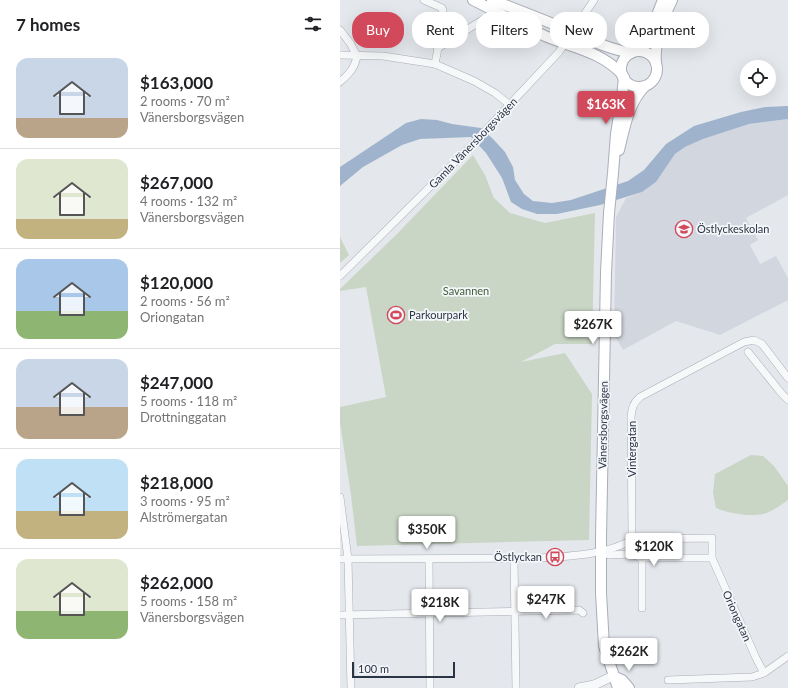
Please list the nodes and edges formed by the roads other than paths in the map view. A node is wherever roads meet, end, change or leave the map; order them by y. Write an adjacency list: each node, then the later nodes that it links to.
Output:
1 (424, 0): 7 (street)
2 (473, 0): 11 (main road)
3 (492, 0): 9 (main road)
4 (594, 0): 8 (street, Gamla Vänersborgsvägen)
5 (663, 0): 16 (main road)
6 (672, 0): 19 (main road)
7 (442, 12)
8 (586, 12)
9 (550, 23)
10 (340, 30): 18 (street)
11 (550, 37)
12 (607, 46): 16 (main road)
13 (438, 48): 20 (street)
14 (562, 48): 24 (street, Gamla Vänersborgsvägen)
15 (579, 48): 21 (main road)
16 (634, 52): 19 (main road); 21 (main road)
17 (340, 55): 18 (street)
18 (357, 56): 20 (street); 22 (street)
19 (656, 63): 23 (main road)
20 (435, 64): 24 (street)
21 (623, 76): 23 (main road); 25 (main road, Vänersborgsvägen)
22 (340, 82)
23 (645, 86): 25 (main road, Vänersborgsvägen)
24 (510, 105): 26 (street, Gamla Vänersborgsvägen)
25 (613, 173): 32 (main road, Vänersborgsvägen)
26 (340, 276)
27 (748, 352): 29 (street)
28 (788, 378): 31 (street, Vintergatan)
29 (788, 400)
30 (340, 497): 35 (street)
31 (634, 539): 32 (street, Oriongatan); 33 (street, Vintergatan); 34 (street, Oriongatan)
32 (601, 552): 33 (street); 37 (street); 46 (main road, Vänersborgsvägen)
33 (641, 558): 34 (street); 38 (street, Vintergatan)
34 (712, 558): 45 (street, Oriongatan)
35 (344, 559): 36 (street); 43 (street)
36 (429, 559): 37 (street); 40 (street)
37 (514, 559): 39 (street)
38 (642, 608)
39 (515, 612): 40 (street); 41 (street); 50 (street)
40 (430, 613): 43 (street); 49 (street)
41 (583, 613)
42 (340, 615): 43 (street)
43 (349, 615): 48 (street)
44 (788, 656): 45 (street)
45 (764, 673): 47 (street)
46 (614, 676): 51 (street); 52 (main road, Vänersborgsvägen); 53 (main road)
47 (668, 680)
48 (351, 688)
49 (430, 688)
50 (516, 688)
51 (579, 688)
52 (618, 688)
53 (629, 688)

